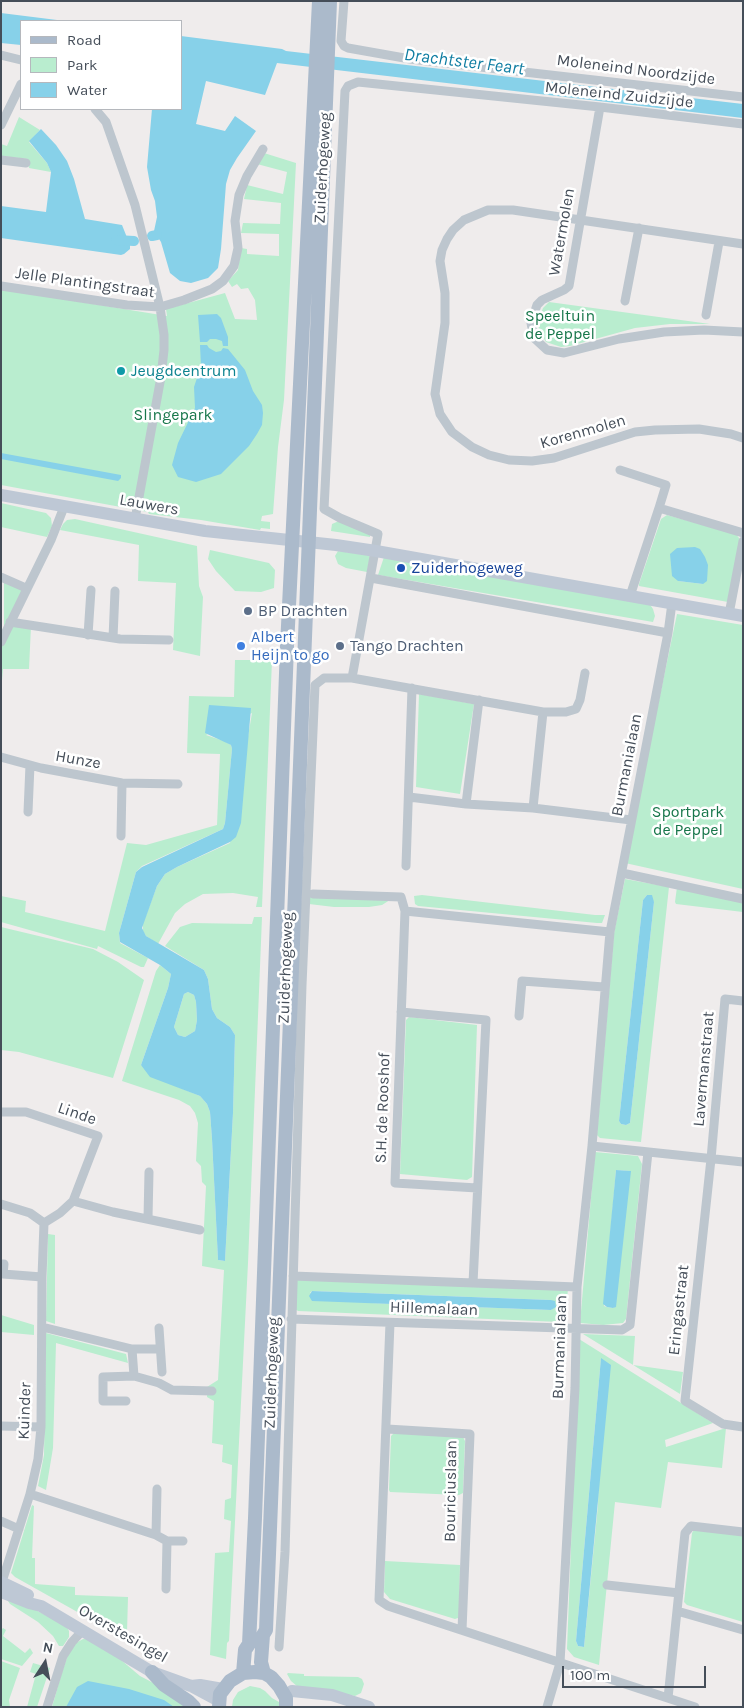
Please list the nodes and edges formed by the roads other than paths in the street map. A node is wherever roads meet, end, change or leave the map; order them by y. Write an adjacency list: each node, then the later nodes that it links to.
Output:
1 (319, 1): 4 (main road, Zuiderhogeweg)
2 (330, 1): 4 (main road, Zuiderhogeweg)
3 (344, 1): 10 (street, Moleneind Noordzijde)
4 (322, 46): 7 (main road, Zuiderhogeweg)
5 (1, 55): 6 (street)
6 (20, 60)
7 (320, 78): 34 (main road, Zuiderhogeweg); 35 (main road, Zuiderhogeweg)
8 (20, 86): 14 (street)
9 (345, 91): 11 (street, Moleneind Zuidzijde); 37 (street, Zuiderhogeweg)
10 (743, 97)
11 (600, 106): 13 (street, Moleneind Zuidzijde); 18 (street, Watermolen)
12 (97, 110): 24 (street)
13 (743, 124)
14 (1, 125)
15 (263, 149): 24 (street)
16 (1, 160): 17 (street)
17 (26, 163)
18 (580, 220): 19 (street, Korenmolen); 26 (street, Watermolen); 27 (street, Korenmolen)
19 (639, 228): 20 (street, Korenmolen); 23 (street)
20 (719, 242): 21 (street, Korenmolen); 25 (street)
21 (743, 244)
22 (1, 286): 24 (street, Jelle Plantingstraat)
23 (625, 301)
24 (160, 307): 32 (street, Jelle Plantingstraat)
25 (706, 315)
26 (743, 332)
27 (743, 438)
28 (620, 470): 31 (street)
29 (1, 495): 30 (street, Lauwers)
30 (64, 507): 32 (street, Lauwers); 40 (street)
31 (659, 508): 33 (street); 43 (street)
32 (135, 519): 34 (street, Lauwers)
33 (743, 533)
34 (292, 540): 35 (street); 129 (main road, Zuiderhogeweg)
35 (308, 542): 37 (street); 129 (main road, Zuiderhogeweg)
36 (743, 542): 45 (street)
37 (376, 551): 39 (street, Zuiderhogeweg); 43 (street)
38 (1, 577): 40 (street)
39 (371, 578): 48 (street); 54 (street, Zuiderhogeweg)
40 (26, 588): 47 (street)
41 (91, 590): 49 (street)
42 (115, 591): 50 (street)
43 (630, 596): 44 (street)
44 (672, 604): 45 (street); 48 (street, Burmanialaan)
45 (729, 614): 46 (street)
46 (743, 616)
47 (10, 622): 49 (street); 52 (street)
48 (668, 633): 66 (street, Burmanialaan)
49 (88, 635): 50 (street)
50 (113, 638): 51 (street)
51 (169, 640)
52 (1, 642)
53 (584, 673): 57 (street)
54 (352, 678): 55 (street); 91 (street, Zuiderhogeweg)
55 (412, 688): 56 (street); 62 (street)
56 (479, 700): 57 (street); 63 (street)
57 (543, 712): 64 (street)
58 (1, 758): 59 (street, Hunze)
59 (30, 765): 60 (street, Hunze); 65 (street, Hunze)
60 (122, 783): 61 (street, Hunze); 67 (street)
61 (178, 784)
62 (409, 797): 63 (street); 68 (street)
63 (466, 804): 64 (street)
64 (533, 808): 66 (street)
65 (28, 812)
66 (631, 820): 69 (street, Burmanialaan)
67 (121, 836)
68 (406, 866)
69 (622, 873): 71 (street); 73 (street, Burmanialaan)
70 (313, 894): 72 (street)
71 (743, 899)
72 (405, 911): 73 (street); 76 (street, S.H. de Rooshof)
73 (610, 932): 74 (street, Burmanialaan)
74 (604, 987): 77 (street); 79 (street, Burmanialaan)
75 (743, 1002): 81 (street, Lavermanstraat)
76 (401, 1012): 84 (street, S.H. de Rooshof); 84 (street)
77 (519, 1016)
78 (1, 1112): 85 (street, Linde)
79 (592, 1146): 80 (street); 94 (street, Burmanialaan)
80 (648, 1152): 81 (street); 99 (street, Hillemalaan)
81 (711, 1158): 82 (street); 108 (street, Eringastraat)
82 (743, 1162)
83 (149, 1172): 87 (street)
84 (477, 1188): 93 (street)
85 (73, 1201): 87 (street); 88 (street, Linde)
86 (1, 1204): 88 (street)
87 (148, 1218): 89 (street)
88 (44, 1223): 92 (street, Kuinder)
89 (200, 1230)
90 (1, 1264): 92 (street)
91 (293, 1276): 93 (street, Hillemalaan); 95 (street, Zuiderhogeweg)
92 (42, 1277): 97 (street, Kuinder)
93 (473, 1283): 94 (street, Hillemalaan)
94 (577, 1287): 99 (street, Burmanialaan)
95 (291, 1319): 96 (street, Hillemalaan); 126 (street, Zuiderhogeweg)
96 (390, 1323): 99 (street, Hillemalaan); 109 (street)
97 (42, 1327): 100 (street); 107 (street, Kuinder)
98 (159, 1328): 101 (street)
99 (576, 1329): 127 (street, Burmanialaan)
100 (132, 1349): 101 (street); 103 (street)
101 (160, 1349): 102 (street)
102 (162, 1372)
103 (134, 1376): 104 (street); 105 (street)
104 (212, 1391)
105 (126, 1402)
106 (1, 1426): 107 (street)
107 (41, 1427): 111 (street, Kuinder)
108 (743, 1427)
109 (387, 1430): 124 (street); 124 (street, Bouriciuslaan)
110 (157, 1489): 115 (street)
111 (30, 1494): 113 (street, Kuinder); 115 (street)
112 (1, 1521): 113 (street)
113 (19, 1529): 118 (street, Kuinder)
114 (743, 1532): 121 (street)
115 (156, 1535): 117 (street)
116 (183, 1541): 117 (street)
117 (167, 1542): 120 (street)
118 (2, 1585): 123 (street, Overstesingel)
119 (607, 1585): 121 (street)
120 (166, 1589)
121 (679, 1592): 122 (street)
122 (677, 1611): 125 (street); 131 (street)
123 (83, 1630): 128 (street, Overstesingel); 134 (street)
124 (462, 1630): 127 (street)
125 (743, 1630)
126 (279, 1647)
127 (560, 1662): 131 (street); 136 (street, Burmanialaan)
128 (152, 1672): 132 (street, Overstesingel); 135 (main road)
129 (256, 1673): 130 (main road); 132 (main road)
130 (289, 1698): 133 (street)
131 (668, 1698): 137 (street)
132 (223, 1701)
133 (362, 1706)
134 (47, 1707)
135 (194, 1707)
136 (547, 1707)
137 (695, 1707)

